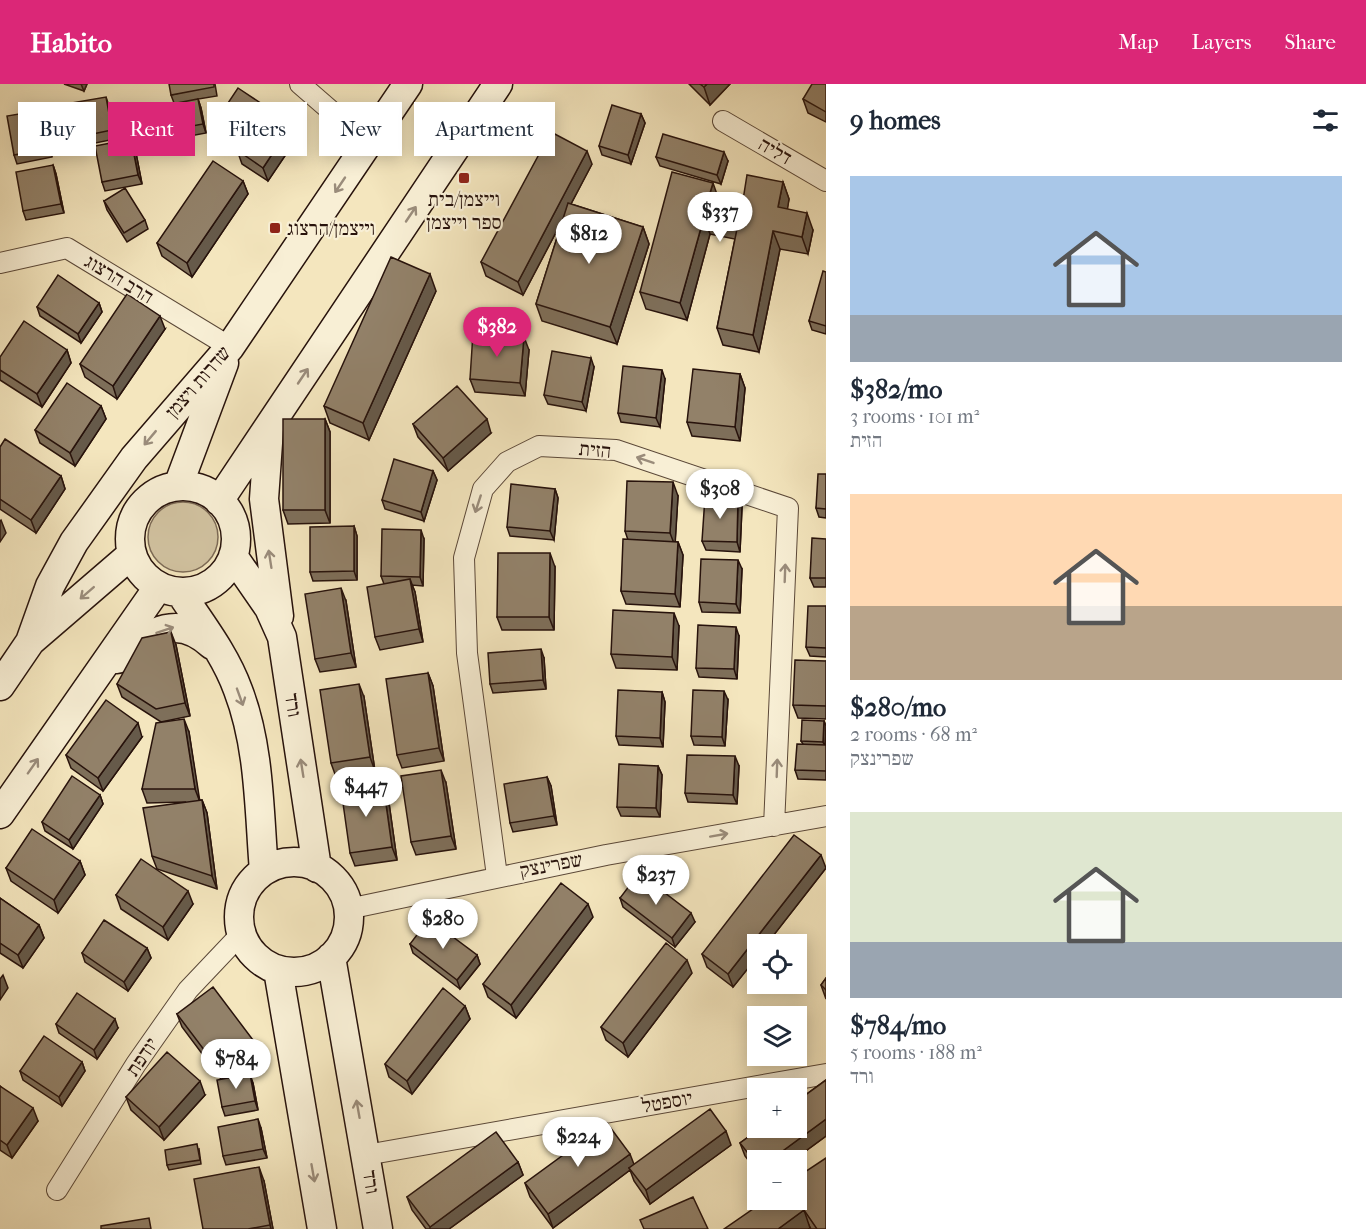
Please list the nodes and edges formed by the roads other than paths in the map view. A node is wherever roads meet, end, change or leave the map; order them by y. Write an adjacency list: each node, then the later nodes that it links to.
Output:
1 (300, 84): 4 (street)
2 (408, 84): 5 (street, שדרות ויצמן)
3 (498, 84): 11 (street, one-way to 3)
4 (321, 102)
5 (396, 102)
6 (723, 121): 8 (street, דליה)
7 (359, 156): 10 (street, שדרות ויצמן, one-way to 10)
8 (826, 181)
9 (0, 263): 10 (street, הרב הרצוג)
10 (230, 347): 12 (street); 18 (street, שדרות ויצמן, one-way to 18)
11 (270, 424): 13 (street); 17 (street, one-way to 11)
12 (178, 486): 13 (street); 14 (street)
13 (219, 501): 15 (street)
14 (132, 554): 16 (street); 18 (street, one-way to 18)
15 (232, 556): 16 (street); 17 (street, ורד)
16 (169, 589): 19 (street); 20 (street)
17 (282, 637): 25 (street, ורד, one-way to 17)
18 (30, 642): 21 (street, שדרות ויצמן)
19 (220, 652): 20 (street, one-way to 19); 26 (street, one-way to 26)
20 (99, 673): 22 (street, one-way to 20)
21 (0, 686)
22 (0, 814)
23 (826, 816): 24 (street, שפרינצק)
24 (774, 826): 27 (street, שפרינצק, one-way to 24); 27 (street, הזית, one-way to 27)
25 (317, 868): 26 (street); 28 (street)
26 (264, 871): 29 (street)
27 (497, 876): 28 (street, שפרינצק)
28 (348, 909): 30 (street)
29 (241, 934): 31 (street); 34 (street, יודפת)
30 (331, 957): 31 (street); 33 (street, ורד, one-way to 30)
31 (278, 970): 35 (street, one-way to 35)
32 (826, 1074): 33 (street, יוספטל)
33 (366, 1155): 36 (street, ורד)
34 (57, 1190)
35 (322, 1229)
36 (378, 1229)

